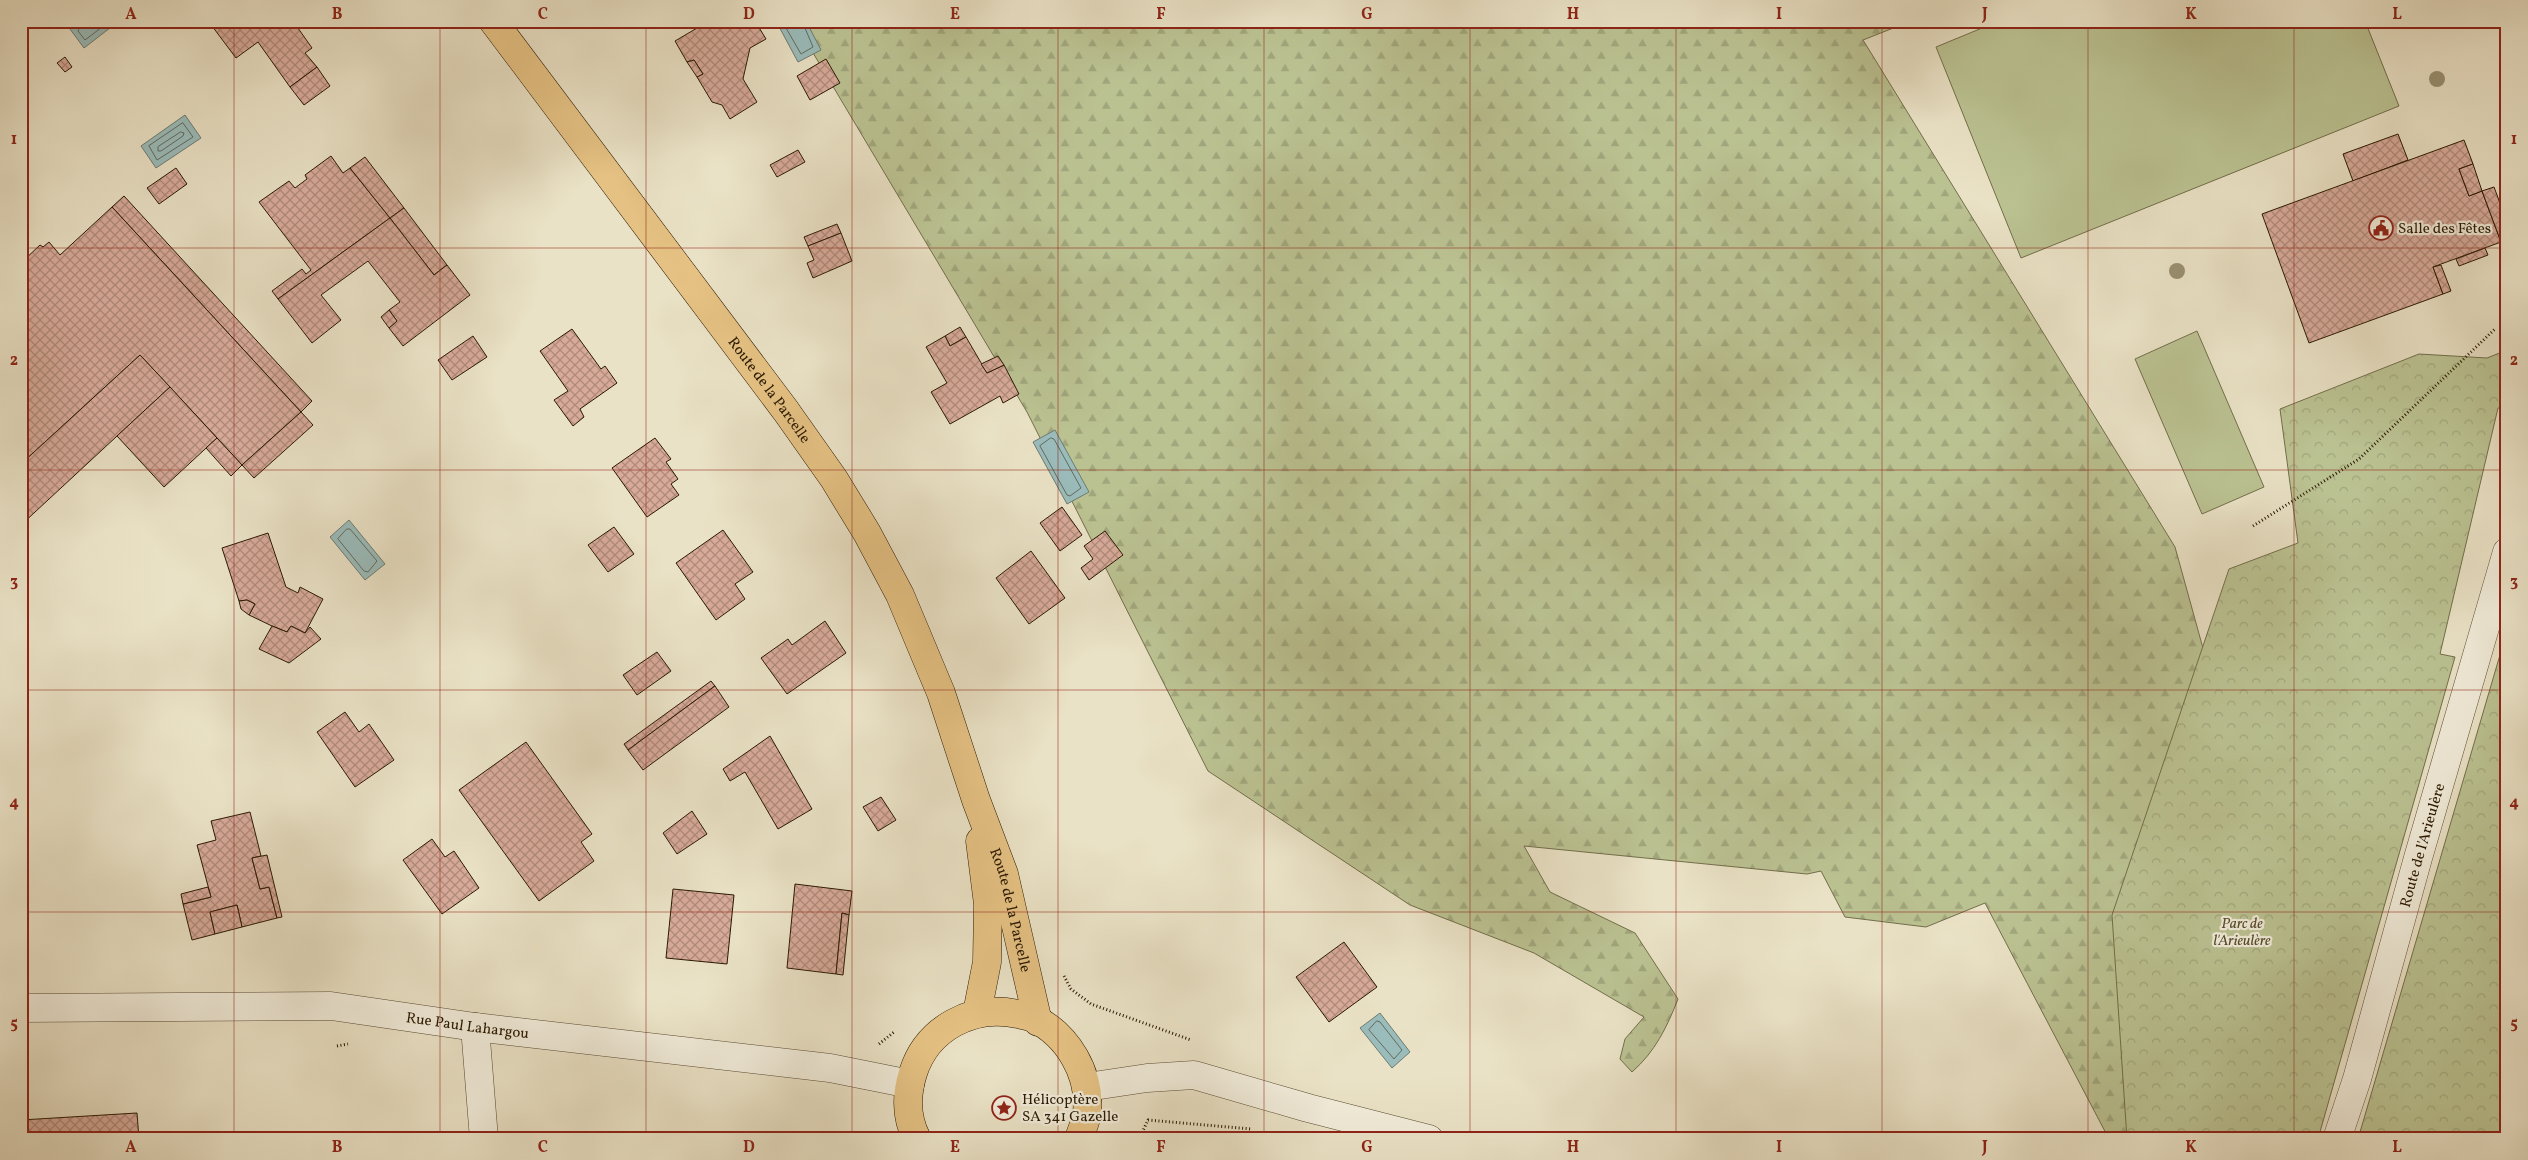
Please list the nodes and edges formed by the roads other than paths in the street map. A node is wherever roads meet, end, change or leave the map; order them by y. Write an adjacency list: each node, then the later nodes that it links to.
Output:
1 (493, 21): 3 (main road, Route de la Parcelle)
2 (2507, 552): 15 (street, Route de l'Arieulère)
3 (976, 800): 5 (main road, Route de la Parcelle); 6 (main road, Route de la Parcelle)
4 (21, 1008): 7 (street, Rue Paul Lahargou)
5 (977, 1013): 6 (main road); 8 (main road)
6 (1038, 1022): 9 (main road)
7 (475, 1028): 8 (street, Rue Paul Lahargou); 12 (street)
8 (910, 1084): 10 (main road)
9 (1086, 1087): 11 (street); 13 (main road)
10 (916, 1138)
11 (1425, 1138): 14 (street)
12 (484, 1139)
13 (1079, 1139)
14 (1429, 1139)
15 (2337, 1139)

